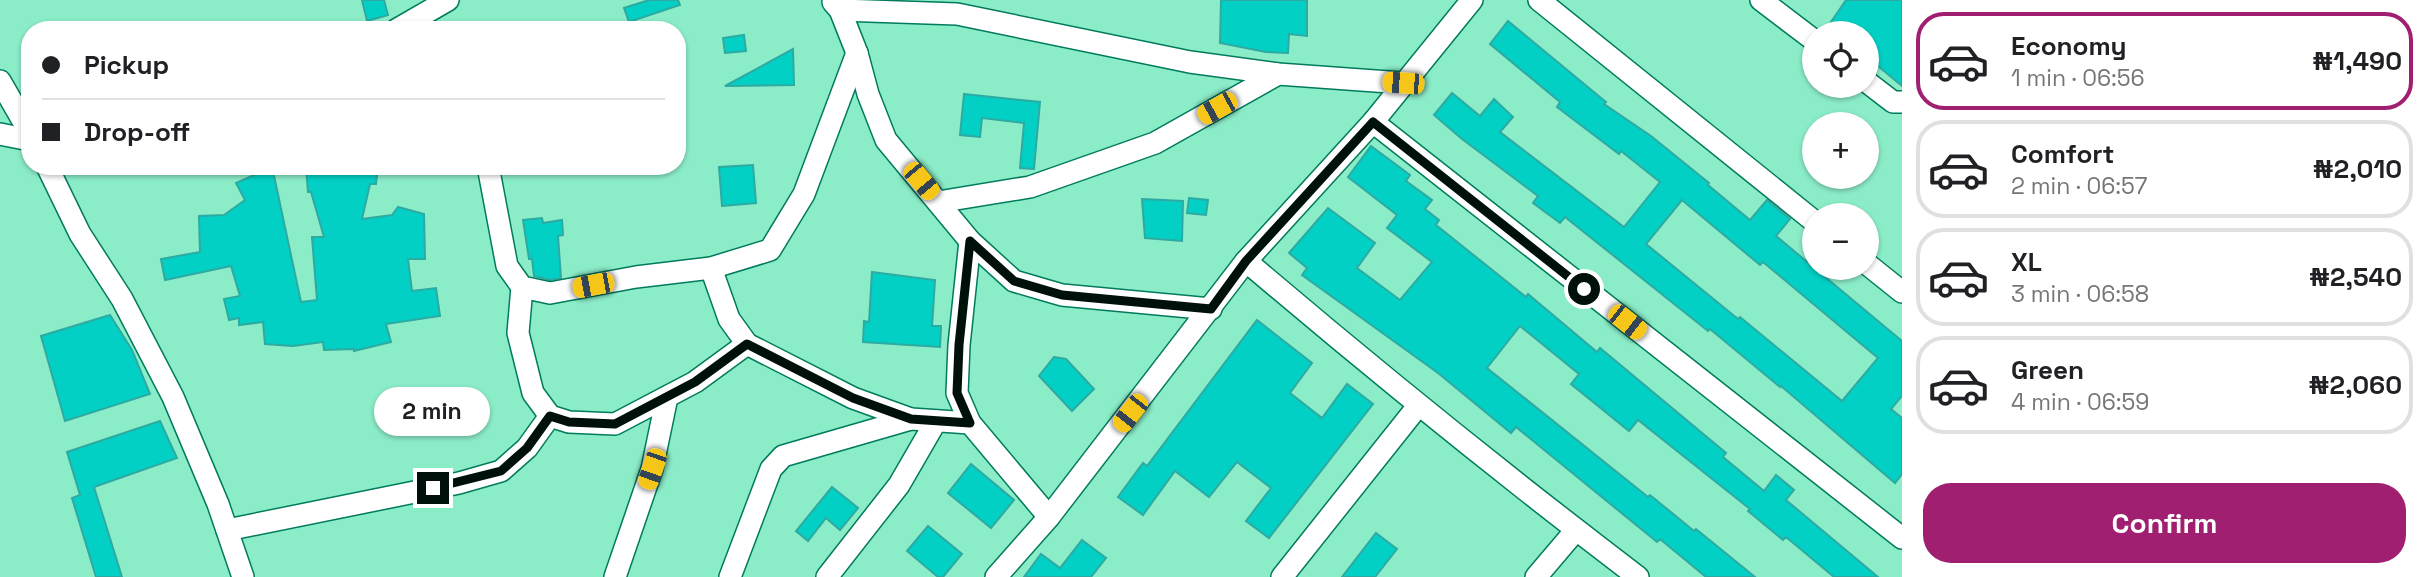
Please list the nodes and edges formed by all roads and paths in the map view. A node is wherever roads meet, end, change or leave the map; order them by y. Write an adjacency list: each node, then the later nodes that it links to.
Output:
1 (448, 0): 6 (street)
2 (1472, 0): 11 (street)
3 (1539, 0): 21 (street)
4 (1761, 0): 7 (street)
5 (836, 5): 8 (street); 9 (street)
6 (415, 21)
7 (1802, 31)
8 (857, 53): 20 (street); 24 (street)
9 (1278, 74): 11 (street); 20 (street)
10 (0, 81): 14 (street)
11 (1403, 83): 15 (street)
12 (1879, 91): 13 (street)
13 (1902, 102)
14 (21, 117)
15 (1373, 122): 23 (street); 39 (street)
16 (0, 134): 17 (street)
17 (21, 138)
18 (51, 175): 37 (street)
19 (490, 175): 26 (street)
20 (938, 202): 22 (street)
21 (1802, 212)
22 (970, 241): 28 (street); 35 (street)
23 (1246, 261): 28 (street); 31 (street)
24 (712, 268): 26 (street); 29 (street)
25 (1879, 274): 27 (street)
26 (522, 287): 32 (street)
27 (1902, 292)
28 (1211, 309): 36 (street)
29 (747, 344): 30 (street); 33 (street)
30 (667, 397): 32 (street); 41 (street)
31 (1418, 406): 38 (street); 45 (street)
32 (550, 416): 37 (street)
33 (911, 419): 34 (street); 42 (street)
34 (936, 421): 35 (street); 43 (street)
35 (970, 423): 36 (street)
36 (1049, 517): 44 (street)
37 (227, 530): 40 (street)
38 (1576, 530): 46 (street); 47 (street)
39 (1902, 538)
40 (243, 577)
41 (619, 577)
42 (730, 577)
43 (827, 577)
44 (996, 577)
45 (1282, 577)
46 (1536, 577)
47 (1638, 577)

